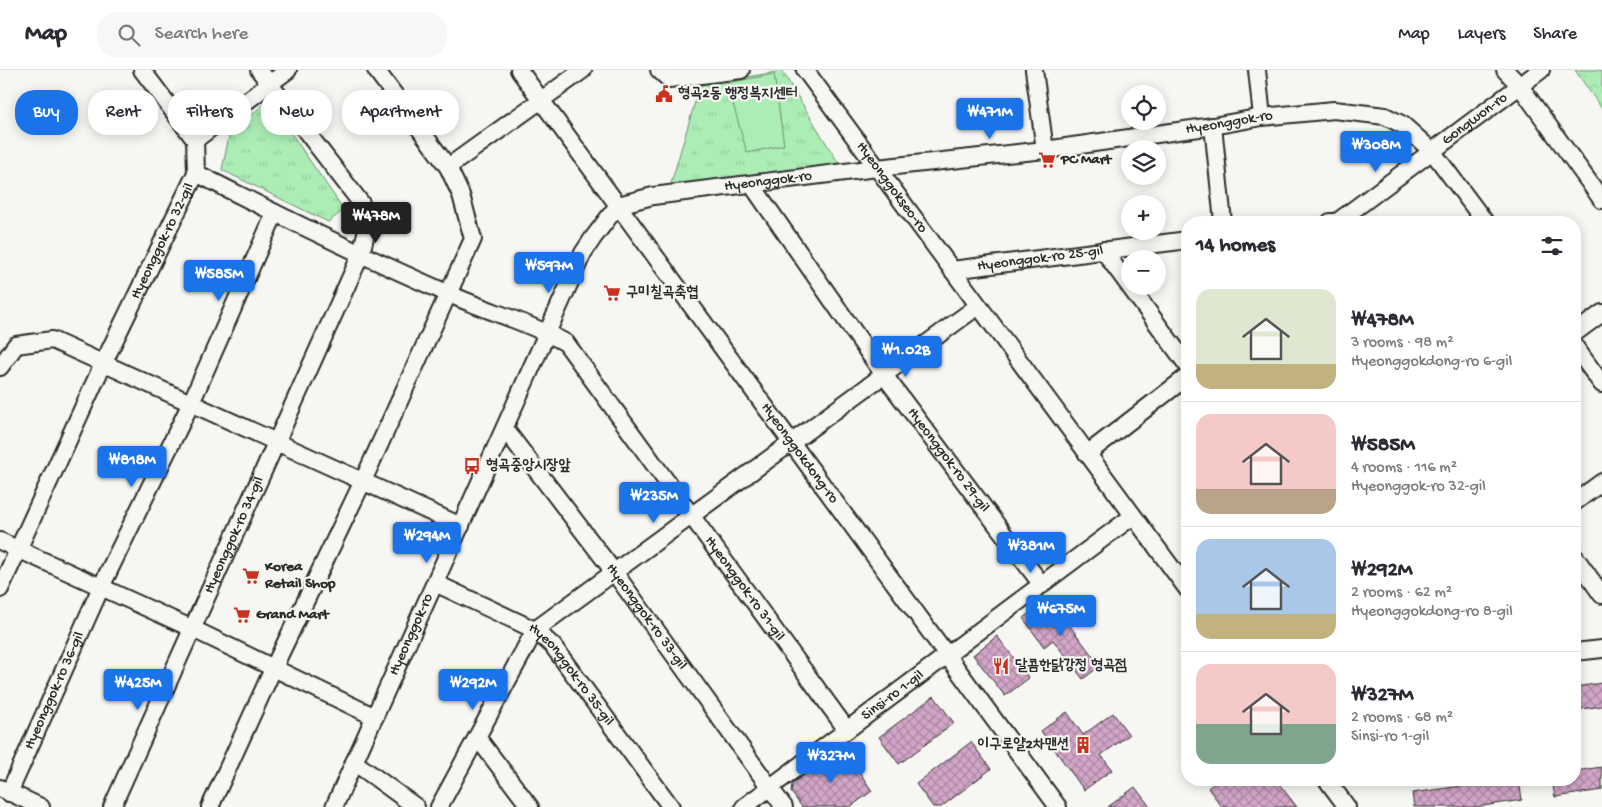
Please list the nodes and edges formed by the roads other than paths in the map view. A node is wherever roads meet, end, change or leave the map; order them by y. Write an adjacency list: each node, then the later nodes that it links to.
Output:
1 (142, 70): 19 (street)
2 (259, 70): 14 (street)
3 (288, 70): 14 (street)
4 (376, 70): 22 (street)
5 (519, 70): 16 (street, Hyeonggokdong-ro)
6 (583, 70): 16 (street)
7 (659, 70): 8 (street)
8 (741, 70)
9 (805, 70): 23 (street, Hyeonggokseo-ro)
10 (1034, 70): 20 (street)
11 (1257, 70): 17 (street)
12 (1505, 70): 15 (street)
13 (1541, 70): 15 (street, Gongwon-ro)
14 (270, 84): 19 (street); 34 (street)
15 (1520, 86): 21 (street, Gongwon-ro); 26 (street)
16 (541, 100): 22 (street); 27 (street, Hyeonggokdong-ro)
17 (1262, 116): 18 (street, Hyeonggok-ro); 21 (street, Hyeonggok-ro)
18 (1213, 126): 20 (street, Hyeonggok-ro); 29 (street)
19 (195, 140): 24 (street)
20 (1045, 150): 23 (street, Hyeonggok-ro)
21 (1432, 151): 30 (street); 31 (street, Hyeonggok-ro)
22 (448, 167): 36 (street)
23 (877, 168): 25 (street, Hyeonggok-ro); 35 (street, Hyeonggokseo-ro)
24 (196, 173): 28 (street, Hyeonggok-ro 32-gil); 43 (street, Hyeonggok-ro 32-gil)
25 (752, 185): 27 (street, Hyeonggok-ro); 45 (street, Hyeonggok-ro 29-gil)
26 (1602, 200)
27 (618, 205): 40 (street, Hyeonggok-ro); 51 (street, Hyeonggokdong-ro)
28 (275, 213): 34 (street, Hyeonggok-ro 32-gil); 48 (street)
29 (1222, 216)
30 (1343, 216)
31 (1481, 216)
32 (1181, 241): 33 (street, Hyeonggok-ro 25-gil)
33 (1103, 250): 35 (street, Hyeonggok-ro 25-gil); 42 (street)
34 (361, 254): 36 (street, Hyeonggok-ro 32-gil); 50 (street)
35 (952, 270): 37 (street, Hyeonggokseo-ro)
36 (448, 294): 40 (street, Hyeonggok-ro 32-gil); 53 (street)
37 (978, 306): 45 (street); 52 (street, Hyeonggokseo-ro)
38 (1602, 313): 39 (street)
39 (1581, 329)
40 (548, 333): 49 (street, Hyeonggok-ro); 56 (street, Hyeonggok-ro 31-gil)
41 (1581, 355): 47 (street)
42 (1181, 356)
43 (103, 364): 44 (street); 48 (street); 60 (street)
44 (0, 367)
45 (884, 374): 51 (street); 65 (street, Hyeonggok-ro 29-gil)
46 (1181, 381): 52 (street)
47 (1602, 384)
48 (191, 403): 50 (street); 66 (street)
49 (505, 429): 58 (street, Hyeonggok-ro); 62 (street, Hyeonggok-ro 33-gil)
50 (275, 442): 53 (street); 69 (street, Hyeonggok-ro 34-gil)
51 (791, 443): 56 (street); 73 (street, Hyeonggokdong-ro)
52 (1087, 454): 57 (street, Hyeonggokseo-ro)
53 (363, 481): 58 (street); 74 (street)
54 (1602, 482): 55 (street)
55 (1581, 498)
56 (691, 516): 62 (street); 76 (street, Hyeonggok-ro 31-gil)
57 (1133, 516): 63 (street, Hyeonggokseo-ro); 65 (street)
58 (461, 526): 64 (street, Hyeonggok-ro)
59 (0, 541): 60 (street)
60 (17, 549): 66 (street); 67 (street)
61 (1581, 565): 68 (street)
62 (614, 572): 70 (street); 80 (street, Hyeonggok-ro 33-gil)
63 (1181, 576)
64 (435, 583): 70 (street, Hyeonggok-ro 35-gil); 75 (street, Hyeonggok-ro)
65 (1042, 585): 73 (street)
66 (101, 587): 69 (street); 81 (street, Hyeonggok-ro 36-gil)
67 (0, 589)
68 (1602, 595)
69 (193, 629): 74 (street); 83 (street)
70 (535, 630): 77 (street); 89 (street, Hyeonggok-ro 35-gil)
71 (1602, 649): 72 (street)
72 (1581, 651)
73 (947, 656): 76 (street, Sinsi-ro 1-gil); 92 (street, Hyeonggokdong-ro)
74 (273, 669): 75 (street); 84 (street)
75 (375, 717): 78 (street, Hyeonggok-ro)
76 (847, 730): 80 (street, Sinsi-ro 1-gil)
77 (477, 737): 87 (street); 88 (street)
78 (354, 762): 85 (street, Hyeonggok-ro); 86 (street)
79 (1331, 786): 93 (street)
80 (770, 788): 90 (street, Sinsi-ro 1-gil); 91 (street, Hyeonggok-ro 33-gil)
81 (5, 791): 82 (street)
82 (41, 807)
83 (112, 807)
84 (210, 807)
85 (334, 807)
86 (416, 807)
87 (439, 807)
88 (530, 807)
89 (670, 807)
90 (744, 807)
91 (784, 807)
92 (1058, 807)
93 (1347, 807)

